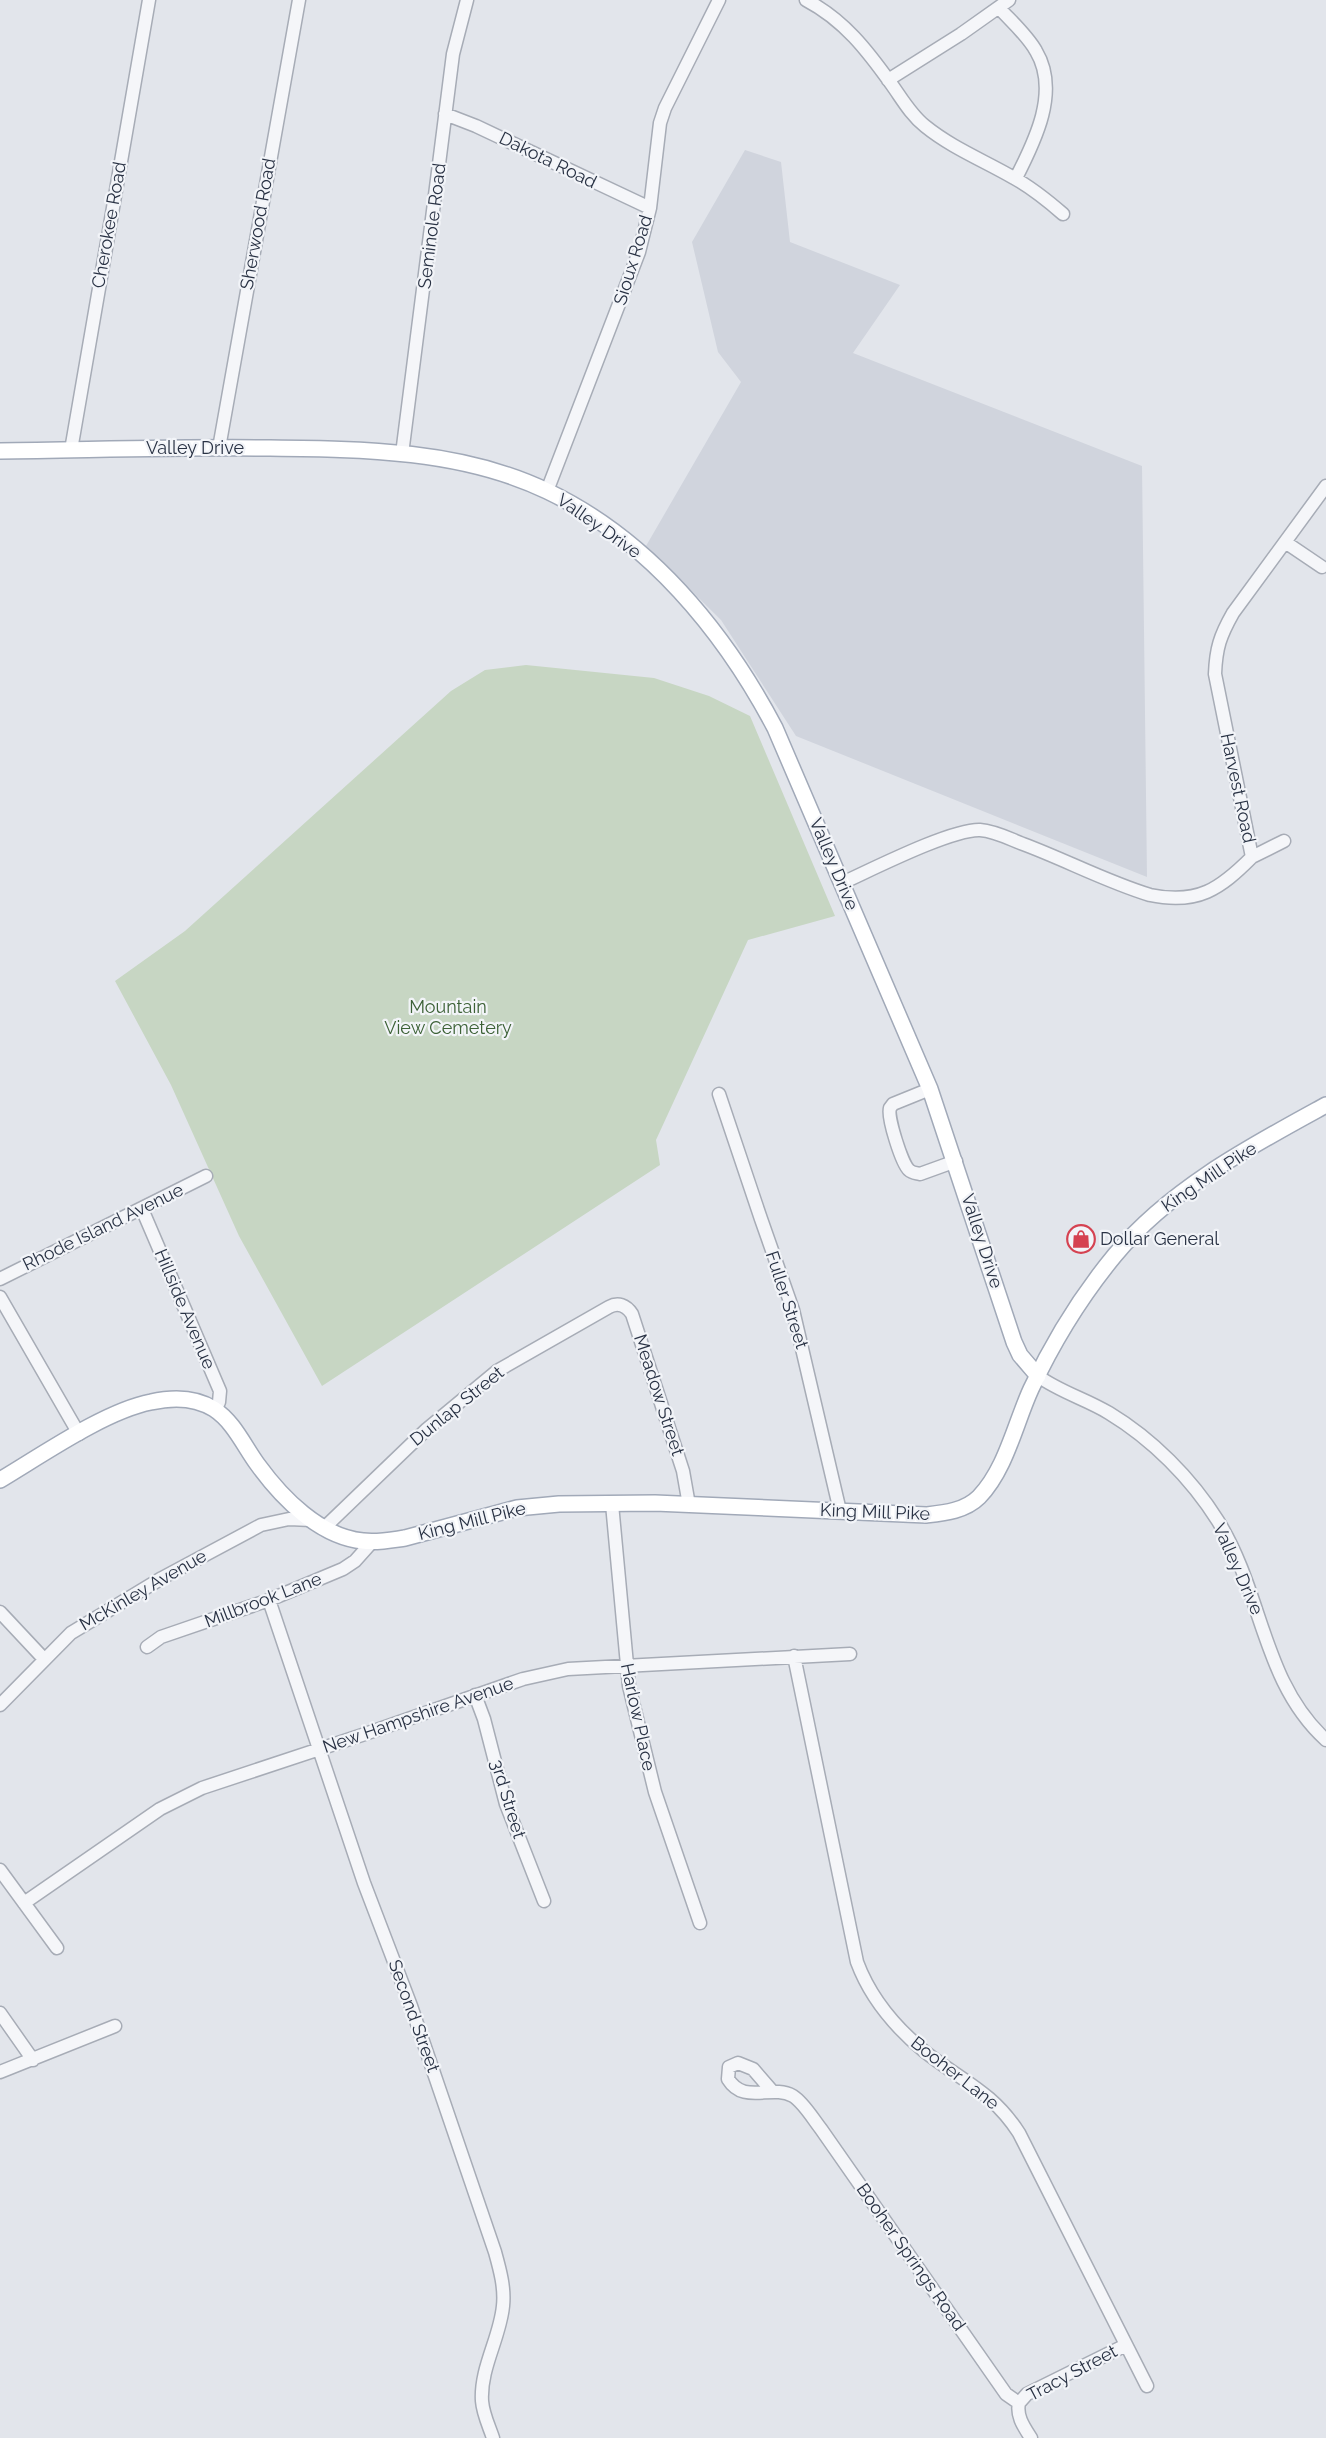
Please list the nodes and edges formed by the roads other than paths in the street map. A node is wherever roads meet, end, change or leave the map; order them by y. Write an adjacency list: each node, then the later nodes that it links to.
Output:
1 (149, 0): 14 (street, Cherokee Road)
2 (299, 0): 13 (street, Sherwood Road)
3 (467, 0): 9 (street, Seminole Road)
4 (719, 0): 11 (street, Sioux Road)
5 (806, 0): 6 (street)
6 (821, 3): 8 (street)
7 (1004, 4): 8 (street); 10 (street)
8 (888, 80): 10 (street)
9 (445, 114): 11 (street, Dakota Road); 16 (street, Seminole Road)
10 (1016, 178): 12 (street)
11 (650, 208): 18 (street, Sioux Road)
12 (1063, 214)
13 (219, 448): 14 (main road, Valley Drive); 16 (main road, Valley Drive)
14 (70, 450): 15 (main road, Valley Drive)
15 (0, 451)
16 (402, 454): 18 (main road, Valley Drive)
17 (1326, 486): 19 (street, Harvest Road)
18 (547, 491): 23 (main road, Valley Drive)
19 (1285, 542): 20 (street); 22 (street, Harvest Road)
20 (1322, 567)
21 (1284, 841): 22 (street)
22 (1252, 857): 23 (street, Harvest Road)
23 (842, 883): 24 (main road, Valley Drive)
24 (930, 1089): 27 (main road, Valley Drive); 27 (street)
25 (720, 1094): 39 (street, Fuller Street)
26 (1326, 1105): 33 (main road, King Mill Pike)
27 (956, 1162): 33 (main road, Valley Drive)
28 (206, 1176): 29 (street, Rhode Island Avenue)
29 (142, 1209): 30 (street, Rhode Island Avenue); 34 (street, Hillside Avenue)
30 (0, 1278)
31 (0, 1296): 35 (street)
32 (609, 1307): 38 (street, Meadow Street); 40 (street, Dunlap Street)
33 (1038, 1376): 39 (main road, King Mill Pike); 51 (street, Valley Drive)
34 (215, 1410): 35 (main road); 40 (main road)
35 (79, 1434): 36 (main road)
36 (0, 1480)
37 (612, 1504): 38 (main road, King Mill Pike); 41 (main road, King Mill Pike); 48 (street, Harlow Place)
38 (689, 1505): 39 (main road, King Mill Pike)
39 (840, 1511)
40 (318, 1524): 41 (main road, King Mill Pike); 47 (street, McKinley Avenue)
41 (372, 1542): 42 (street, Millbrook Lane)
42 (269, 1600): 44 (street, Millbrook Lane); 52 (street, Second Street)
43 (0, 1612): 47 (street)
44 (147, 1648)
45 (850, 1654): 46 (street, New Hampshire Avenue)
46 (794, 1656): 48 (street, New Hampshire Avenue); 64 (street, Booher Lane)
47 (44, 1658): 50 (street, McKinley Avenue)
48 (625, 1665): 49 (street, New Hampshire Avenue); 57 (street, Harlow Place)
49 (475, 1695): 52 (street, New Hampshire Avenue); 55 (street, 3rd Street)
50 (0, 1705)
51 (1326, 1740)
52 (320, 1749): 56 (street, New Hampshire Avenue); 67 (street, Second Street)
53 (0, 1870): 54 (street)
54 (4, 1884): 56 (street)
55 (544, 1901)
56 (24, 1903): 58 (street)
57 (700, 1923)
58 (57, 1948)
59 (0, 2013): 61 (street)
60 (115, 2026): 61 (street)
61 (33, 2060): 62 (street)
62 (0, 2072)
63 (772, 2091): 66 (street, Booher Springs Road)
64 (1126, 2345): 65 (street, Booher Lane); 66 (street, Tracy Street)
65 (1146, 2386)
66 (1019, 2403): 68 (street)
67 (493, 2438)
68 (1032, 2438)

